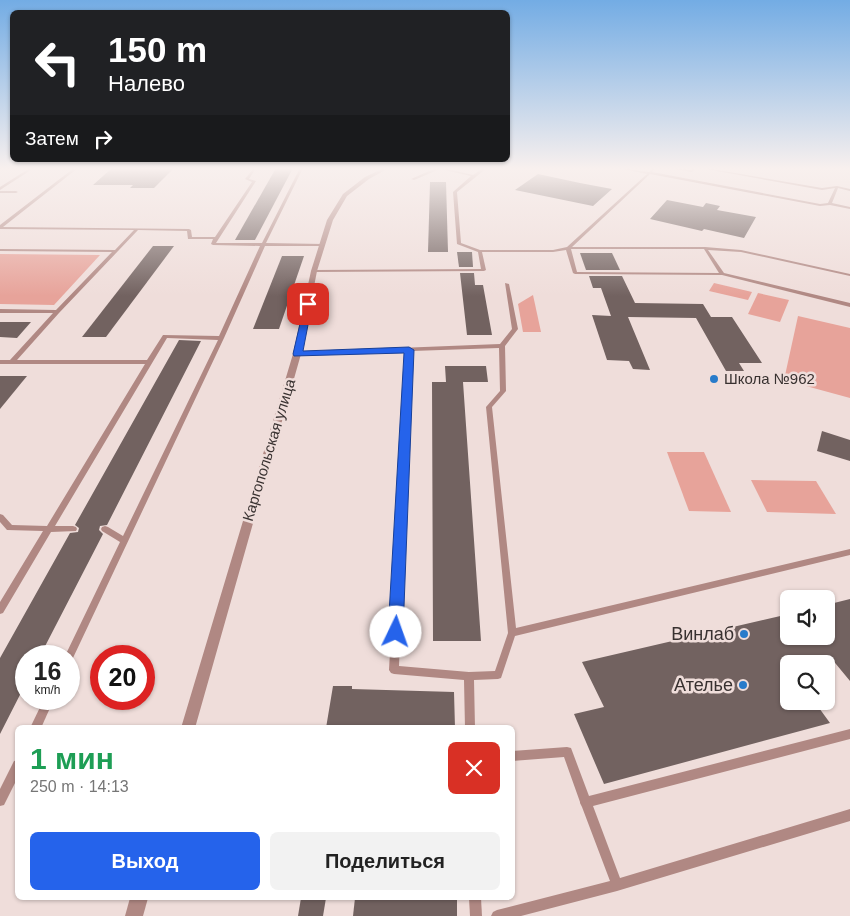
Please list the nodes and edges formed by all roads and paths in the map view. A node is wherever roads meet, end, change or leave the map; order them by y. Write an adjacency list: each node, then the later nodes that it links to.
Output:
1 (21, 211): 7 (lane)
2 (234, 211): 9 (lane)
3 (280, 211): 10 (lane)
4 (336, 211): 11 (street, Каргопольская улица)
5 (456, 211): 16 (lane)
6 (608, 211): 12 (lane)
7 (0, 227): 8 (lane)
8 (136, 229): 9 (lane); 15 (lane)
9 (216, 238): 10 (lane)
10 (263, 244): 11 (lane); 24 (lane)
11 (323, 245): 17 (street, Каргопольская улица)
12 (568, 248): 13 (lane); 16 (lane); 18 (lane)
13 (705, 248): 18 (lane); 19 (lane)
14 (0, 250): 15 (lane)
15 (116, 251): 23 (lane)
16 (480, 251): 17 (lane)
17 (314, 271): 27 (street, Каргопольская улица)
18 (722, 274): 21 (lane)
19 (850, 275)
20 (507, 284): 25 (lane)
21 (850, 304)
22 (0, 311): 23 (lane)
23 (57, 312): 29 (lane)
24 (221, 338): 30 (lane); 35 (lane)
25 (502, 346): 26 (lane); 38 (lane)
26 (409, 350): 27 (lane); 40 (lane)
27 (298, 354): 43 (street, Каргопольская улица)
28 (0, 362): 29 (lane)
29 (12, 362): 30 (lane)
30 (149, 362): 32 (lane)
31 (0, 517): 32 (lane)
32 (49, 528): 33 (lane); 37 (lane)
33 (73, 529)
34 (105, 529): 35 (lane)
35 (124, 541): 39 (lane)
36 (850, 552): 38 (lane)
37 (0, 610)
38 (512, 633): 40 (lane)
39 (75, 645)
40 (469, 676): 44 (lane)
41 (44, 710): 42 (lane)
42 (36, 725)
43 (189, 725)
44 (470, 725)
45 (850, 734): 49 (lane)
46 (515, 756): 49 (lane)
47 (15, 771): 48 (lane)
48 (0, 801)
49 (585, 803): 51 (lane)
50 (850, 816): 51 (lane)
51 (617, 885): 56 (lane)
52 (138, 900): 54 (street)
53 (475, 900): 55 (lane)
54 (134, 916)
55 (476, 916)
56 (497, 916)

